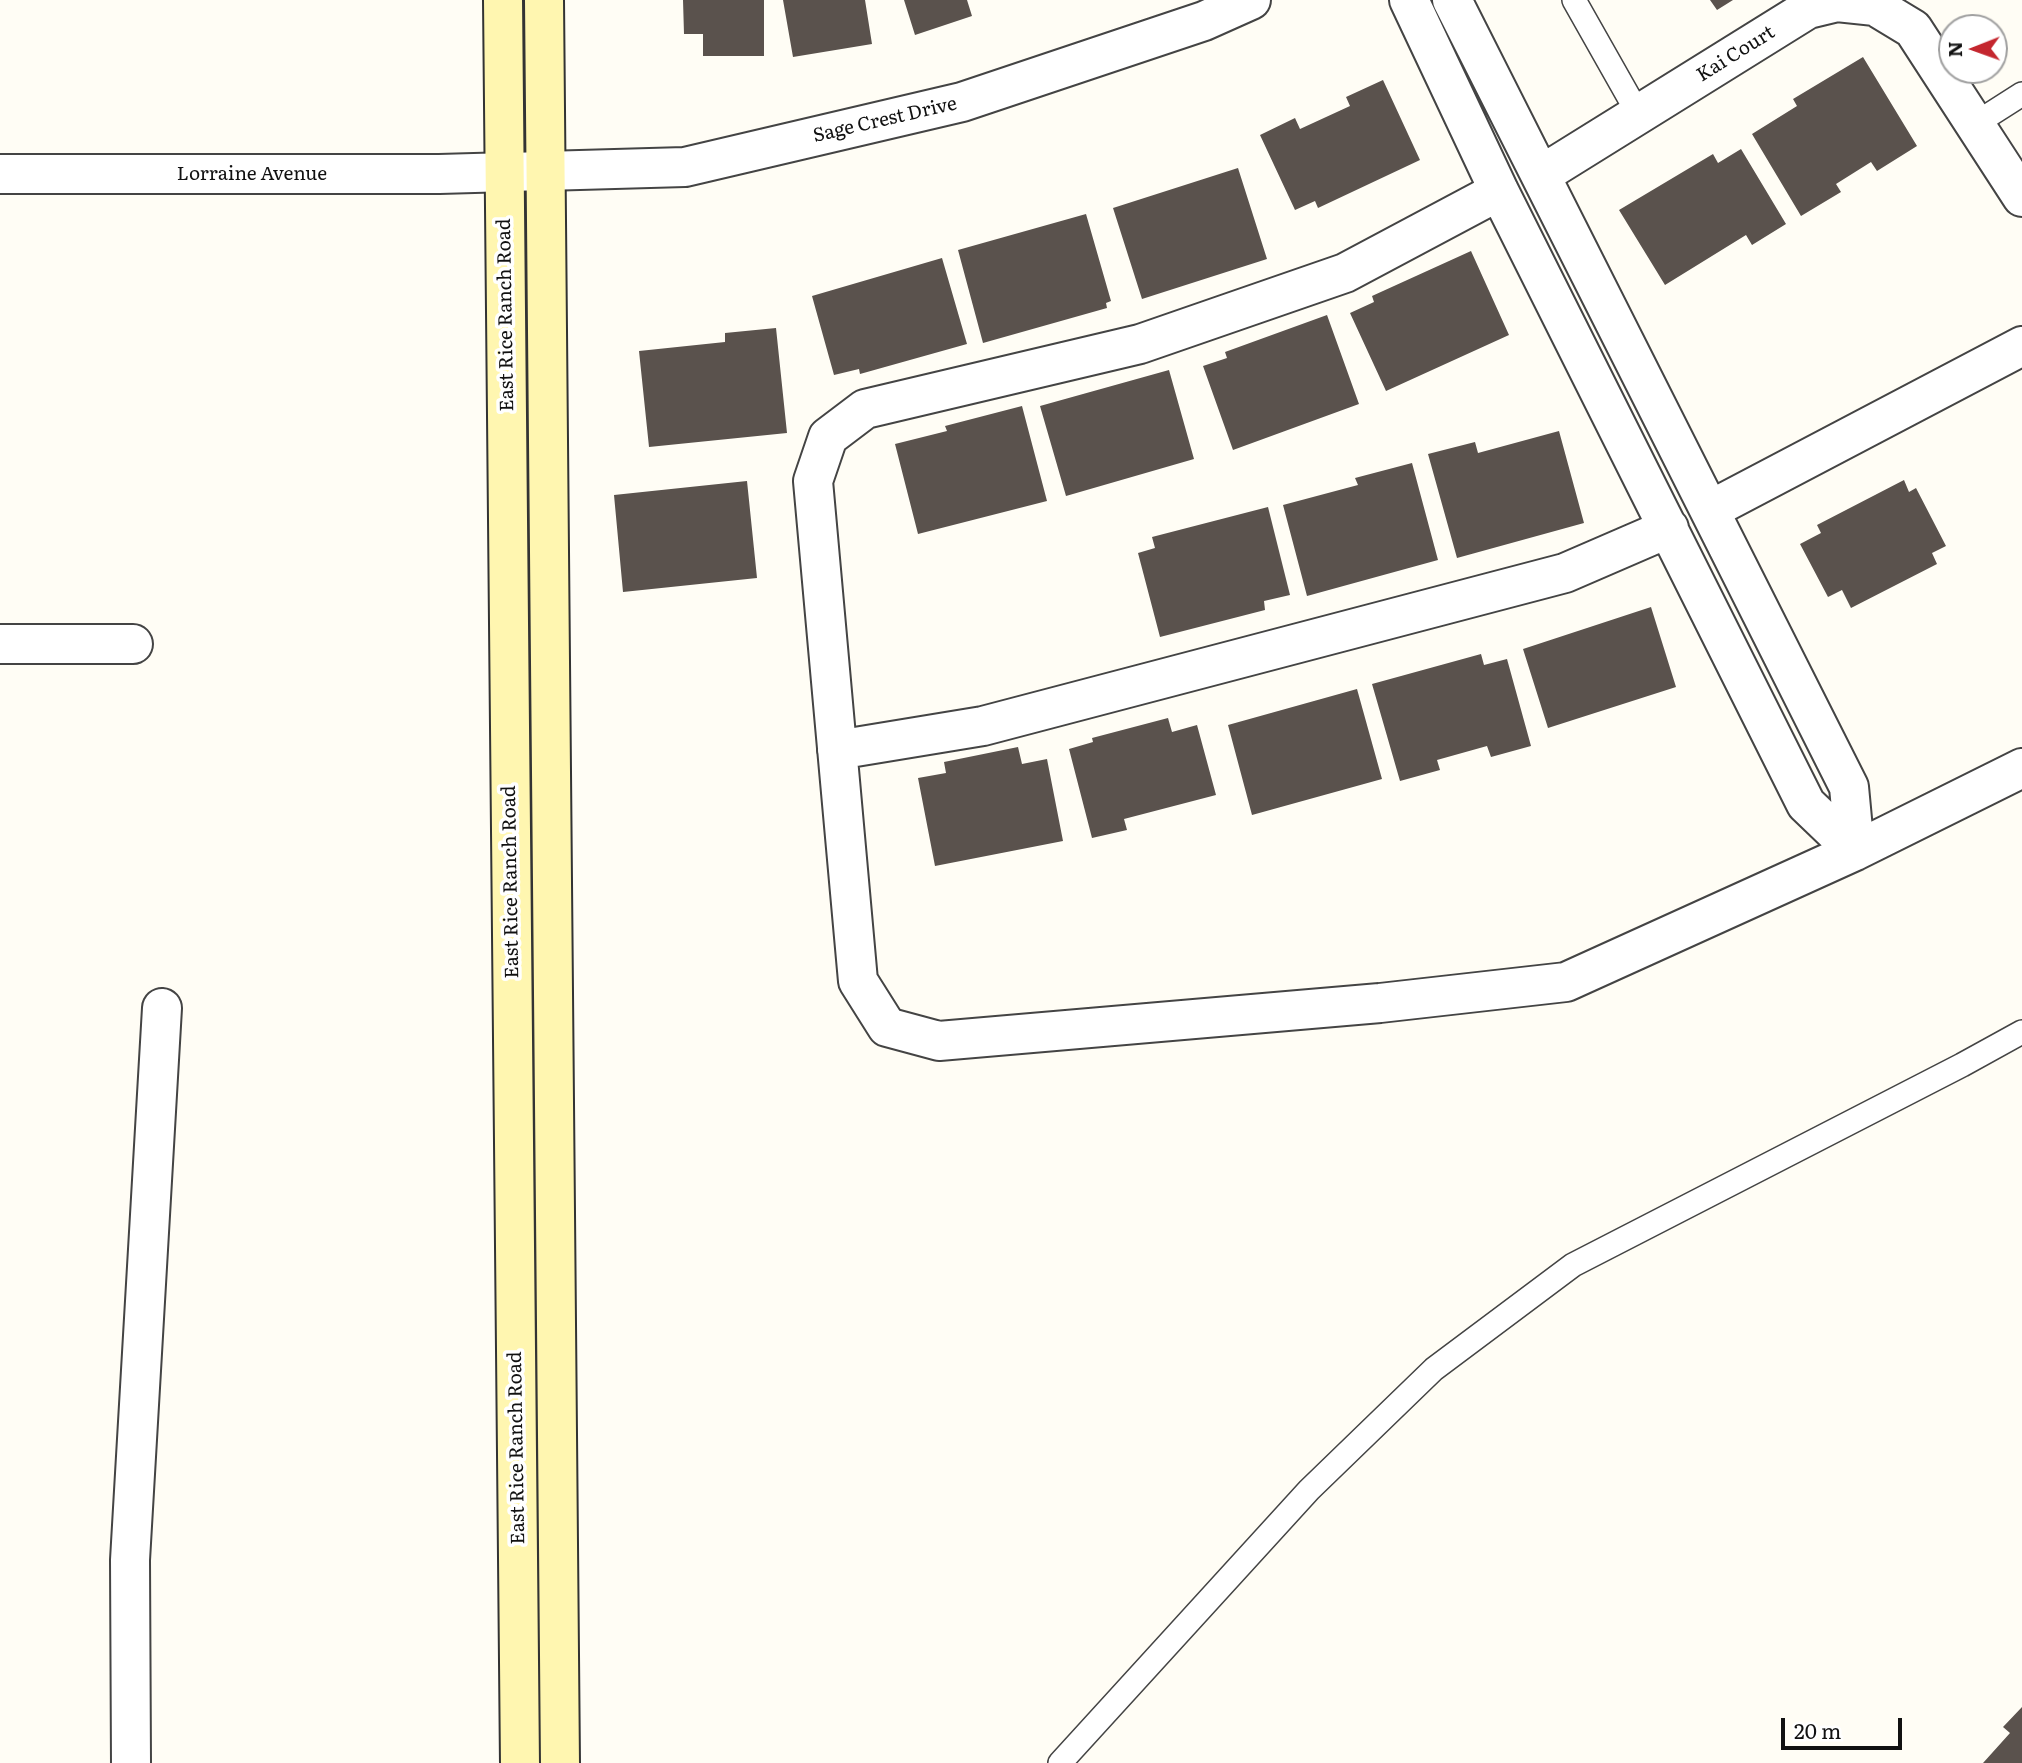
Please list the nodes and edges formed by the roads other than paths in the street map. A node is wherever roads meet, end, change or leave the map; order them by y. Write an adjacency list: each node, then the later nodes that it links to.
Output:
1 (503, 0): 11 (main road, East Rice Ranch Road)
2 (544, 0): 10 (main road, East Rice Ranch Road)
3 (1251, 0): 10 (street, Sage Crest Drive)
4 (1409, 0): 14 (street)
5 (1452, 0): 13 (street)
6 (1574, 0): 8 (lane)
7 (2022, 94): 9 (lane)
8 (1639, 115): 9 (street, Kai Court); 13 (street, Kai Court)
9 (1975, 124): 15 (street, Kai Court)
10 (546, 171): 11 (street, Sage Crest Drive); 28 (main road, East Rice Ranch Road)
11 (504, 172): 12 (street, Lorraine Avenue); 27 (main road, East Rice Ranch Road)
12 (0, 174)
13 (1541, 175): 17 (street)
14 (1499, 191): 18 (street); 21 (street)
15 (2022, 197)
16 (2022, 346): 17 (street)
17 (1710, 510): 23 (street)
18 (1670, 528): 21 (street); 23 (street)
19 (0, 644): 20 (street)
20 (134, 644)
21 (837, 750): 23 (street)
22 (2022, 768): 23 (street)
23 (1855, 851)
24 (162, 1009): 26 (street)
25 (2022, 1032): 29 (lane)
26 (131, 1763)
27 (520, 1763)
28 (560, 1763)
29 (1059, 1763)

